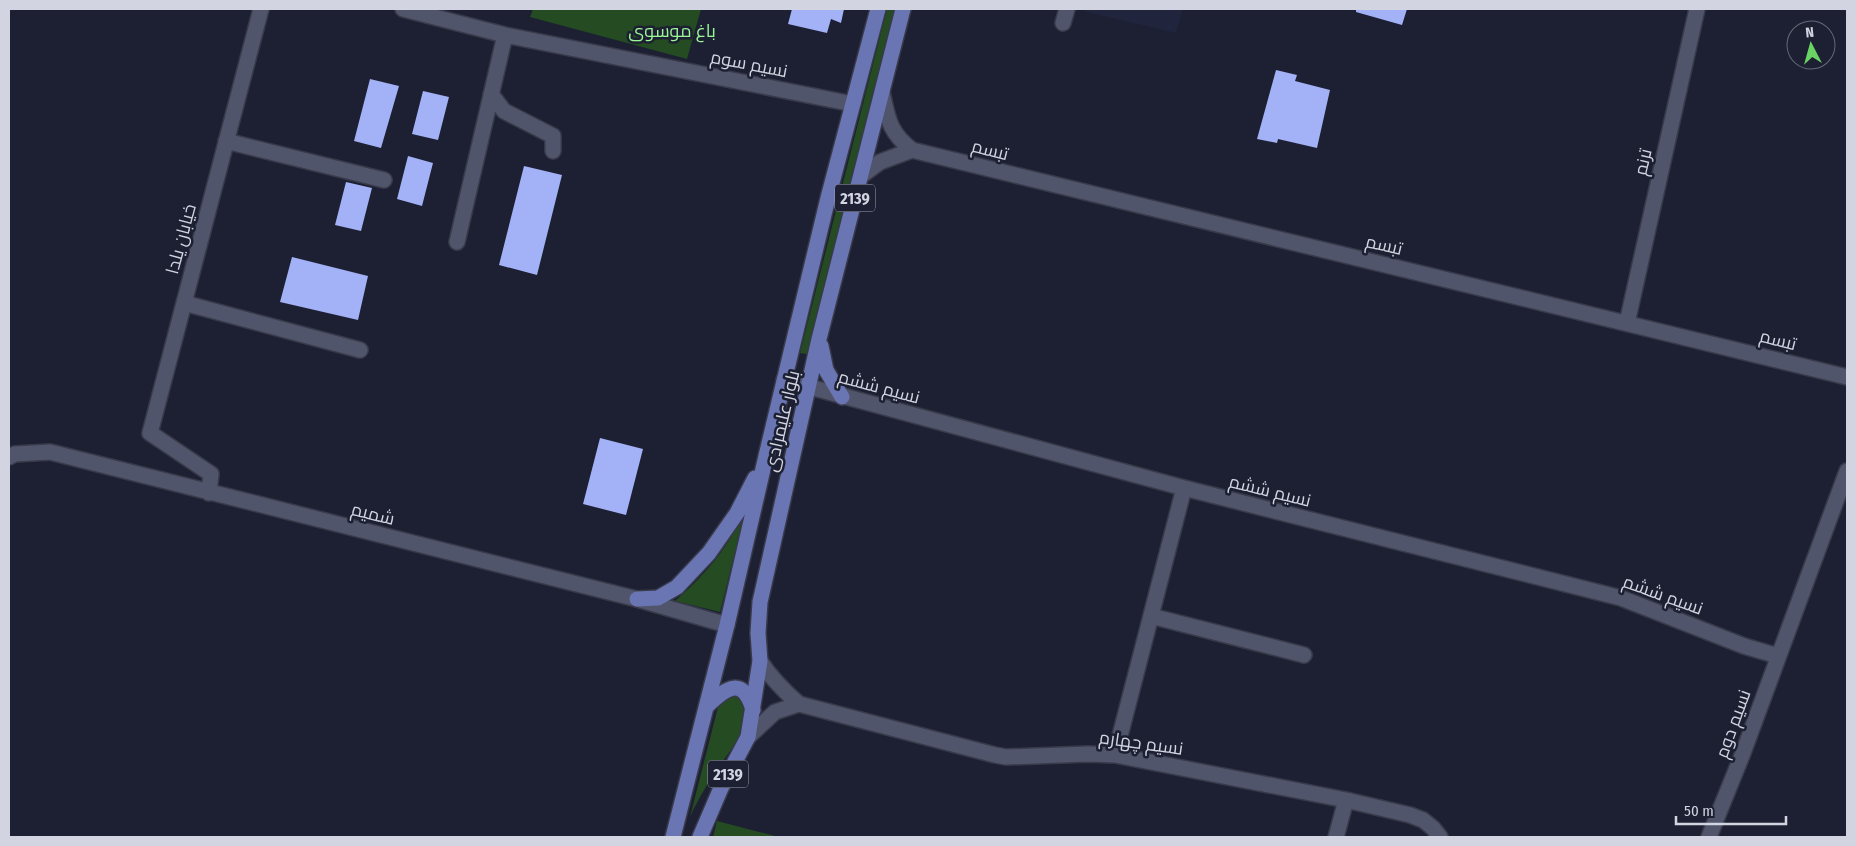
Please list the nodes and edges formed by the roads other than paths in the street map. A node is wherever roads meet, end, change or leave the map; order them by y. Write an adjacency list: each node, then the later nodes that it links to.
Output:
1 (261, 9): 10 (street, خیابان یلدا)
2 (403, 9): 6 (street, نسیم سوم)
3 (878, 9): 9 (main road, بلوار علیمرادی / 2139)
4 (902, 9): 7 (main road, بلوار علیمرادی / 2139)
5 (1697, 9): 17 (street, ترنم)
6 (505, 35): 8 (street); 9 (street, نسیم سوم)
7 (882, 92): 11 (street); 13 (main road, بلوار علیمرادی / 2139)
8 (491, 94): 12 (street); 15 (street)
9 (854, 104): 21 (main road, بلوار علیمرادی / 2139)
10 (226, 141): 14 (street); 16 (street, خیابان یلدا)
11 (912, 150): 13 (street); 17 (street, تبسم)
12 (553, 151)
13 (861, 176): 18 (main road, بلوار علیمرادی / 2139)
14 (384, 180)
15 (457, 242)
16 (184, 303): 19 (street); 28 (street, خیابان یلدا)
17 (1627, 323): 20 (street, تبسم)
18 (819, 339): 22 (main road, بلوار علیمرادی / 2139); 23 (main road)
19 (360, 350)
20 (1847, 377)
21 (784, 380): 22 (street, نسیم ششم); 24 (main road, بلوار علیمرادی / 2139)
22 (809, 387): 23 (street, نسیم ششم); 34 (main road, بلوار علیمرادی / 2139)
23 (842, 397): 27 (street, نسیم ششم)
24 (766, 456): 29 (main road); 31 (main road, بلوار علیمرادی / 2139)
25 (9, 457): 28 (street, شمیم)
26 (1847, 471): 33 (street)
27 (1184, 488): 30 (street); 33 (street, نسیم ششم)
28 (209, 492): 29 (street, شمیم)
29 (637, 599): 31 (street, شمیم)
30 (1151, 616): 32 (street); 39 (street)
31 (727, 625): 36 (main road, بلوار علیمرادی)
32 (1304, 655)
33 (1778, 656): 45 (street, نسیم دوم)
34 (760, 661): 35 (street, نسیم چهارم); 37 (main road, بلوار علیمرادی / 2139)
35 (800, 704): 38 (street); 39 (street, نسیم چهارم)
36 (707, 706): 37 (main road); 41 (main road, بلوار علیمرادی / 2139)
37 (753, 710): 38 (main road, بلوار علیمرادی / 2139)
38 (748, 737): 42 (main road, بلوار علیمرادی / 2139)
39 (1115, 755): 40 (street, نسیم چهارم)
40 (1346, 800): 43 (street); 44 (street, نسیم چهارم)
41 (673, 837)
42 (700, 837)
43 (1336, 837)
44 (1440, 837)
45 (1709, 837)

